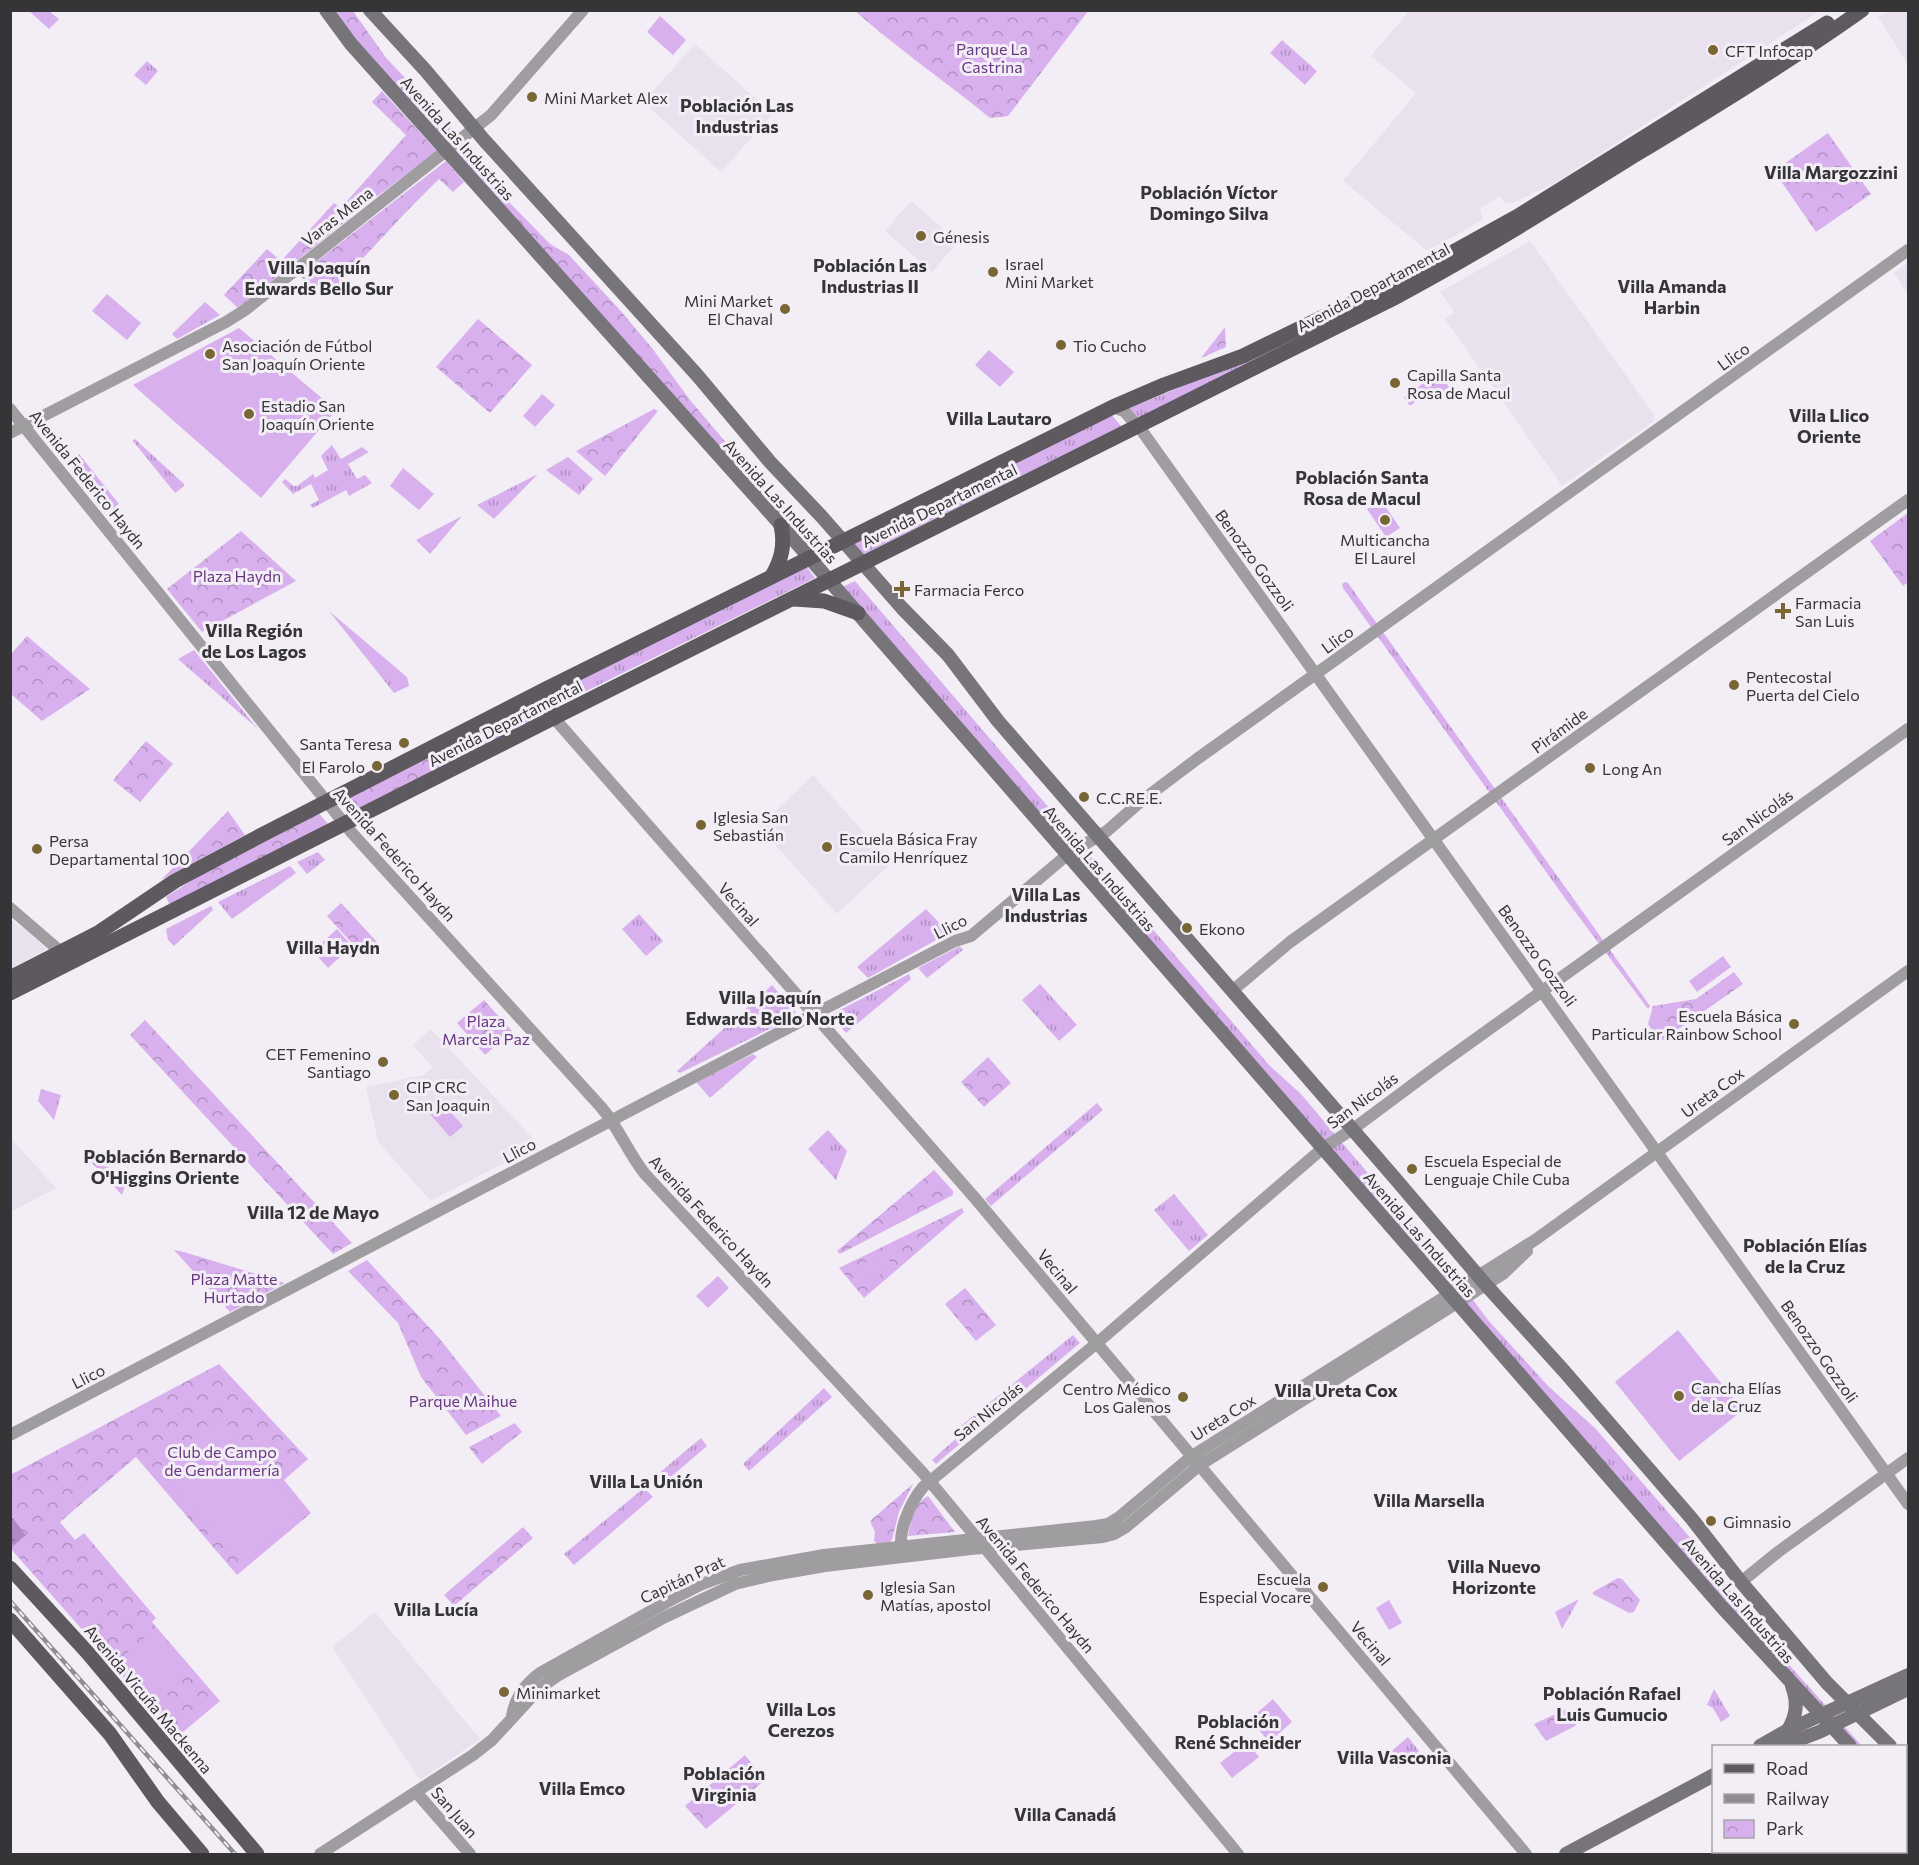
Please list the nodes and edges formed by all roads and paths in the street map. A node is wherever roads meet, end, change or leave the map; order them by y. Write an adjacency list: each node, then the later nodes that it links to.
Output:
1 (326, 10): 6 (main road, Avenida Las Industrias)
2 (370, 10): 5 (main road, Avenida Las Industrias)
3 (584, 10): 5 (street, Varas Mena)
4 (1853, 11): 8 (main road, Avenida Departamental); 11 (main road, Avenida Departamental)
5 (474, 129): 6 (street, Varas Mena); 15 (main road, Avenida Las Industrias)
6 (446, 150): 10 (street, Varas Mena); 14 (main road, Avenida Las Industrias)
7 (1908, 250): 22 (street, Llico)
8 (1113, 406): 11 (street, Benozzo Gozzoli); 15 (main road, Avenida Departamental)
9 (10, 409): 10 (street, Avenida Federico Haydn)
10 (24, 426): 12 (street, Varas Mena); 26 (street, Avenida Federico Haydn)
11 (1138, 427): 17 (main road, Avenida Departamental); 22 (street, Benozzo Gozzoli)
12 (10, 433)
13 (1908, 500): 29 (street, Pirámide)
14 (781, 525): 16 (main road, Avenida Las Industrias); 18 (main road)
15 (843, 541): 16 (main road, Avenida Departamental); 17 (main road, Avenida Las Industrias)
16 (809, 558): 18 (main road, Avenida Departamental); 19 (main road, Avenida Las Industrias)
17 (862, 564): 19 (main road, Avenida Departamental); 28 (main road, Avenida Las Industrias)
18 (772, 576): 23 (main road, Avenida Departamental)
19 (829, 580): 20 (main road, Avenida Departamental); 21 (main road, Avenida Las Industrias)
20 (791, 599): 21 (main road); 24 (main road, Avenida Departamental)
21 (858, 613): 30 (main road, Avenida Las Industrias)
22 (1316, 674): 28 (street, Llico); 29 (street, Benozzo Gozzoli)
23 (548, 688): 24 (main road); 26 (main road, Avenida Departamental)
24 (554, 718): 27 (main road, Avenida Departamental); 38 (street, Vecinal)
25 (1908, 729): 36 (street, San Nicolás)
26 (326, 802): 27 (street, Avenida Federico Haydn); 32 (main road, Avenida Departamental)
27 (344, 824): 37 (main road, Avenida Departamental); 39 (street, Avenida Federico Haydn)
28 (1098, 837): 30 (street, Llico); 35 (main road, Avenida Las Industrias)
29 (1435, 839): 35 (street, Pirámide); 36 (street, Benozzo Gozzoli)
30 (1067, 855): 38 (street, Llico); 41 (main road, Avenida Las Industrias)
31 (10, 908): 32 (street)
32 (62, 952): 34 (main road, Avenida Departamental)
33 (1908, 971): 42 (street, Ureta Cox)
34 (10, 978)
35 (1232, 991): 40 (main road, Avenida Las Industrias)
36 (1543, 991): 40 (street, San Nicolás); 42 (street, Benozzo Gozzoli)
37 (10, 993)
38 (814, 1014): 39 (street, Llico); 45 (street, Vecinal)
39 (612, 1120): 46 (street, Llico); 50 (street, Avenida Federico Haydn)
40 (1353, 1129): 41 (street, San Nicolás); 43 (main road, Avenida Las Industrias)
41 (1323, 1148): 44 (main road, Avenida Las Industrias); 45 (street, San Nicolás)
42 (1658, 1152): 43 (street, Ureta Cox); 49 (street, Benozzo Gozzoli)
43 (1482, 1281): 44 (street, Ureta Cox); 56 (main road, Avenida Las Industrias)
44 (1454, 1299): 48 (street, Ureta Cox); 59 (main road, Avenida Las Industrias)
45 (1097, 1343): 48 (street, Vecinal); 50 (street, San Nicolás)
46 (10, 1435)
47 (1908, 1458): 49 (street)
48 (1196, 1460): 52 (street, Ureta Cox); 53 (street, Ureta Cox); 77 (street, Vecinal)
49 (1887, 1473): 51 (street, Benozzo Gozzoli); 56 (street)
50 (930, 1480): 52 (street, Avenida Federico Haydn); 54 (street, San Nicolás)
51 (1908, 1504)
52 (976, 1538): 53 (street, Avenida Federico Haydn); 54 (street, Capitán Prat)
53 (985, 1548): 54 (street, Capitán Prat); 76 (street, Avenida Federico Haydn)
54 (902, 1552): 71 (street, Capitán Prat)
55 (10, 1568): 73 (main road, Avenida Vicuña Mackenna)
56 (1741, 1582): 61 (main road, Avenida Las Industrias)
57 (10, 1620): 72 (main road)
58 (1908, 1675): 61 (main road)
59 (1791, 1684): 63 (main road, Avenida Las Industrias); 65 (main road)
60 (1908, 1689): 62 (main road)
61 (1846, 1704): 62 (main road, Avenida Las Industrias); 63 (main road)
62 (1857, 1714): 64 (main road); 69 (main road, Avenida Las Industrias)
63 (1821, 1715): 64 (main road, Avenida Las Industrias); 65 (main road)
64 (1831, 1726): 67 (main road); 68 (main road, Avenida Las Industrias)
65 (1788, 1730): 66 (main road)
66 (1762, 1745)
67 (1784, 1745)
68 (1849, 1745)
69 (1889, 1745)
70 (1712, 1776): 78 (main road)
71 (416, 1792): 74 (street, Capitán Prat); 75 (street, San Juan)
72 (202, 1854)
73 (257, 1854)
74 (320, 1854)
75 (470, 1854)
76 (1238, 1854)
77 (1526, 1854)
78 (1566, 1854)

